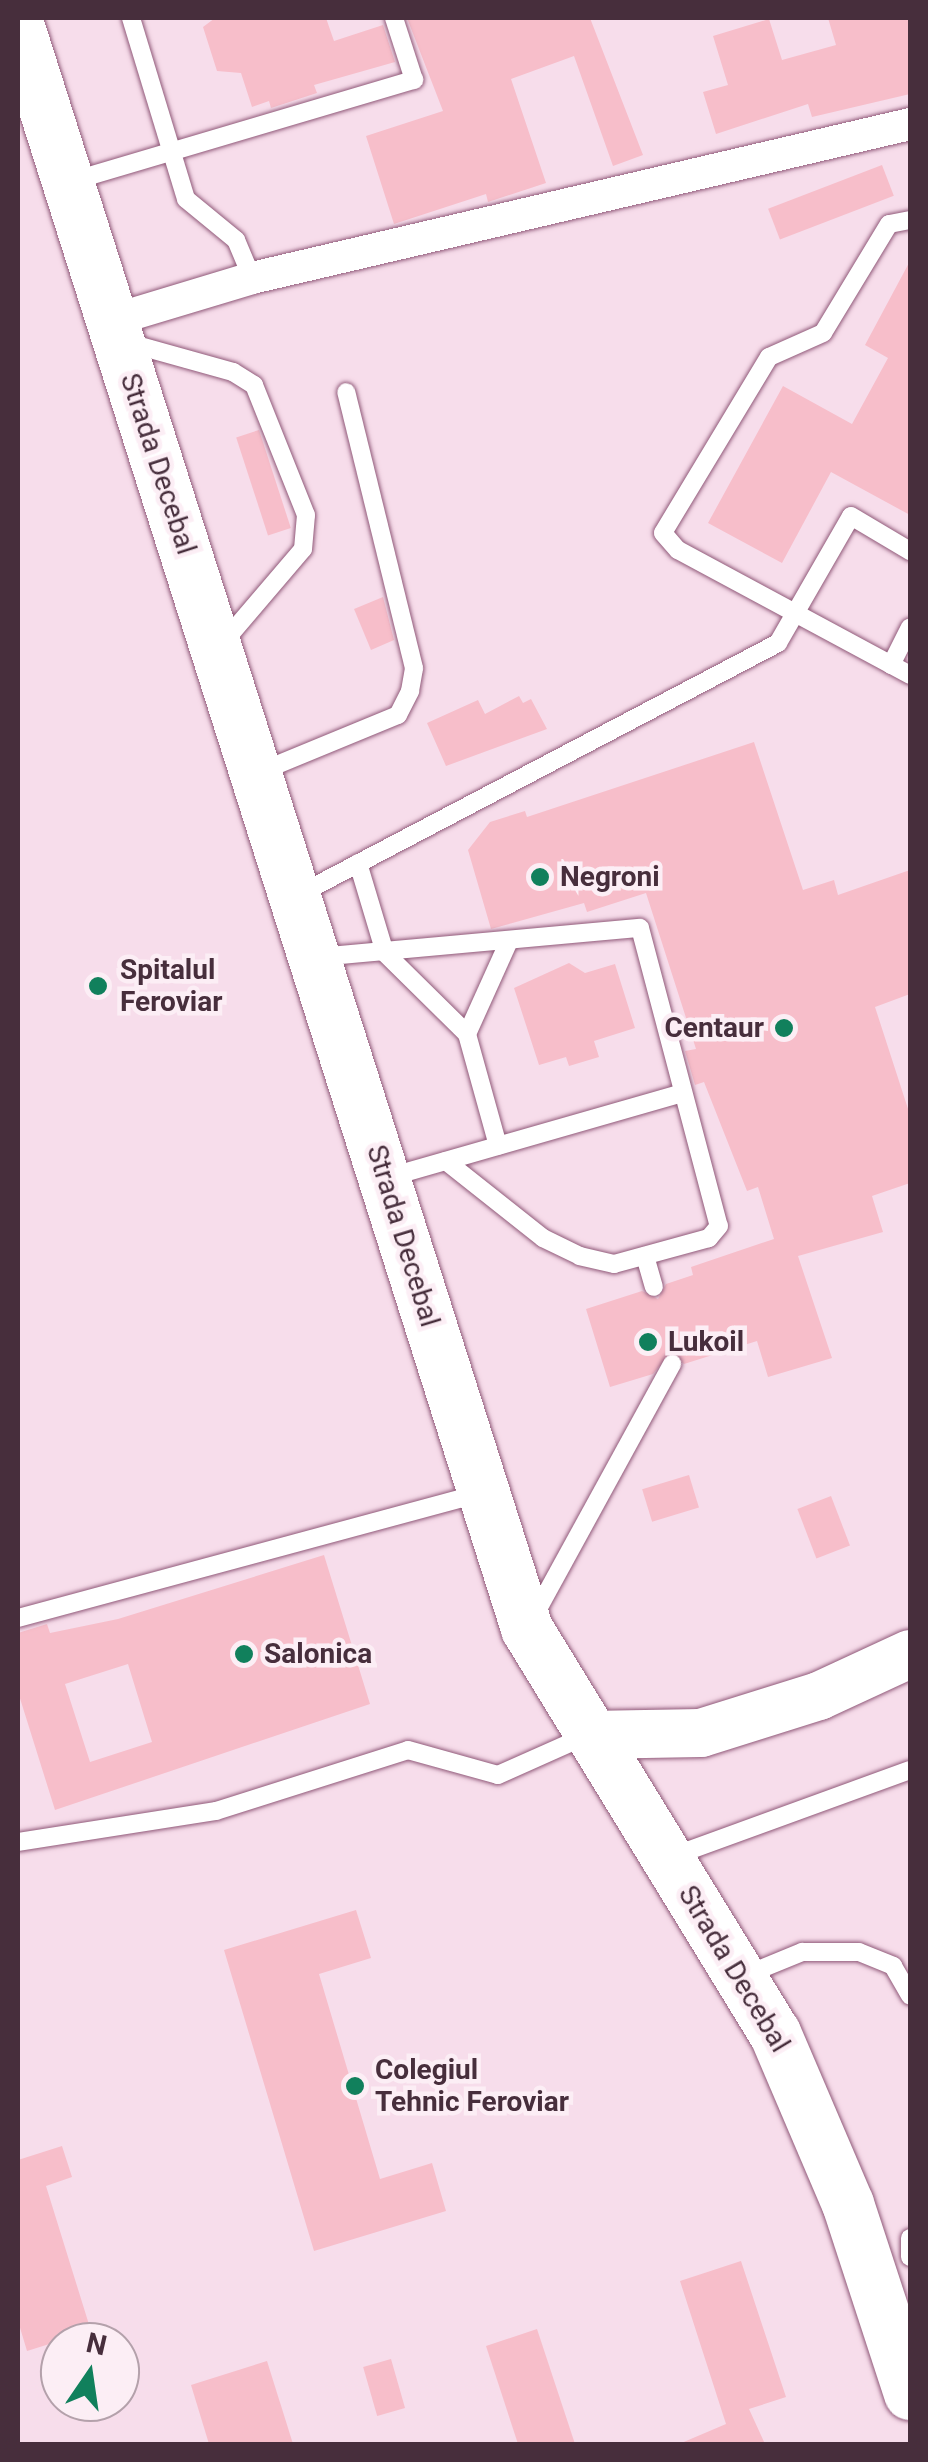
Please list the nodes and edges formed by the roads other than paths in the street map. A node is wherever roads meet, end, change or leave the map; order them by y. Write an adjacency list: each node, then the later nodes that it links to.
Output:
1 (131, 18): 5 (lane)
2 (394, 18): 5 (lane)
3 (18, 24): 6 (main road, Strada Decebal)
4 (910, 124): 8 (street)
5 (172, 151): 6 (lane); 8 (lane)
6 (67, 183): 9 (main road, Strada Decebal)
7 (910, 220): 12 (lane)
8 (252, 278): 9 (street)
9 (116, 330): 14 (main road, Strada Decebal); 14 (lane)
10 (346, 392): 17 (lane)
11 (910, 551): 12 (lane)
12 (794, 614): 15 (lane); 18 (lane)
13 (910, 626): 15 (lane)
14 (218, 649): 17 (main road, Strada Decebal)
15 (891, 665): 16 (lane)
16 (910, 675)
17 (257, 773): 19 (main road, Strada Decebal)
18 (358, 863): 19 (lane); 21 (lane)
19 (296, 896): 22 (main road, Strada Decebal)
20 (508, 944): 21 (lane); 23 (lane); 24 (lane)
21 (384, 952): 22 (lane); 23 (lane)
22 (316, 957): 27 (main road, Strada Decebal)
23 (467, 1034): 25 (lane)
24 (683, 1093): 25 (lane); 28 (lane)
25 (498, 1146): 26 (lane)
26 (446, 1161): 27 (lane); 28 (lane)
27 (386, 1178): 31 (main road, Strada Decebal)
28 (645, 1256): 29 (lane)
29 (654, 1288)
30 (672, 1364): 33 (lane)
31 (481, 1493): 32 (lane); 33 (main road, Strada Decebal)
32 (18, 1618)
33 (527, 1629): 35 (main road, Strada Decebal)
34 (910, 1654): 35 (main road)
35 (590, 1735): 37 (lane); 38 (main road, Strada Decebal)
36 (910, 1770): 38 (lane)
37 (18, 1842)
38 (668, 1858): 39 (main road, Strada Decebal)
39 (743, 1976): 40 (lane); 43 (main road, Strada Decebal)
40 (910, 1996)
41 (910, 2238): 42 (lane)
42 (910, 2256)
43 (910, 2394)

